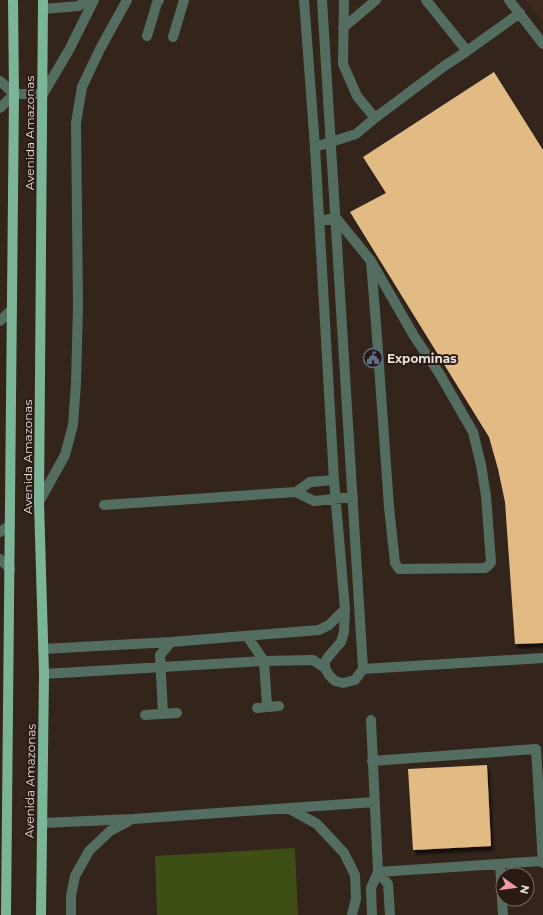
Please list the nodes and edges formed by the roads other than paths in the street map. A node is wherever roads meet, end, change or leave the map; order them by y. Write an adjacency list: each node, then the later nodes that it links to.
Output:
1 (13, 0): 21 (main road, Avenida Amazonas)
2 (86, 0): 13 (street)
3 (94, 0): 22 (street)
4 (127, 0): 36 (street)
5 (159, 0): 16 (street)
6 (184, 0): 17 (street)
7 (304, 0): 26 (street)
8 (322, 0): 25 (street)
9 (344, 0): 15 (street)
10 (376, 0): 15 (street)
11 (426, 0): 19 (street)
12 (509, 0): 14 (street)
13 (43, 4): 22 (main road, Avenida Amazonas)
14 (520, 13): 18 (street); 19 (street)
15 (343, 28): 24 (street)
16 (147, 36)
17 (173, 37)
18 (543, 44)
19 (467, 51): 24 (street)
20 (0, 81): 21 (street)
21 (14, 94): 22 (street); 23 (street); 30 (main road, Avenida Amazonas)
22 (43, 94): 36 (main road, Avenida Amazonas)
23 (0, 108)
24 (375, 118): 25 (street)
25 (331, 143): 26 (street); 27 (street)
26 (315, 148): 28 (street)
27 (336, 218): 28 (street); 29 (street); 34 (street)
28 (319, 221): 32 (street)
29 (371, 261): 29 (street)
30 (11, 310): 31 (street); 38 (main road, Avenida Amazonas)
31 (0, 321)
32 (334, 480): 33 (street); 35 (street)
33 (296, 492): 35 (street); 37 (street)
34 (353, 497): 35 (street); 50 (street)
35 (335, 500): 42 (street)
36 (39, 502): 45 (main road, Avenida Amazonas)
37 (104, 505)
38 (10, 525): 39 (street); 41 (main road, Avenida Amazonas)
39 (0, 532)
40 (0, 559): 41 (street)
41 (10, 569): 65 (main road, Avenida Amazonas)
42 (345, 609): 43 (street); 49 (street)
43 (247, 636): 44 (street); 47 (street)
44 (171, 642): 45 (street); 48 (street)
45 (43, 649): 51 (main road, Avenida Amazonas)
46 (543, 658): 50 (street)
47 (264, 660): 48 (street); 49 (street); 52 (street)
48 (160, 667): 51 (street); 54 (street)
49 (325, 668): 50 (street)
50 (363, 668)
51 (44, 674): 61 (main road, Avenida Amazonas)
52 (279, 706)
53 (177, 713): 54 (street)
54 (163, 714): 55 (street)
55 (145, 715)
56 (371, 720): 57 (street)
57 (372, 761): 58 (street); 62 (street)
58 (375, 802): 59 (street); 64 (street)
59 (288, 808): 60 (street); 68 (street)
60 (132, 819): 61 (street); 67 (street)
61 (42, 823): 66 (main road, Avenida Amazonas)
62 (543, 861): 63 (street)
63 (500, 864): 64 (street); 71 (street)
64 (378, 872): 69 (street); 70 (street)
65 (6, 915)
66 (40, 915)
67 (71, 915)
68 (352, 915)
69 (372, 915)
70 (390, 915)
71 (503, 915)

